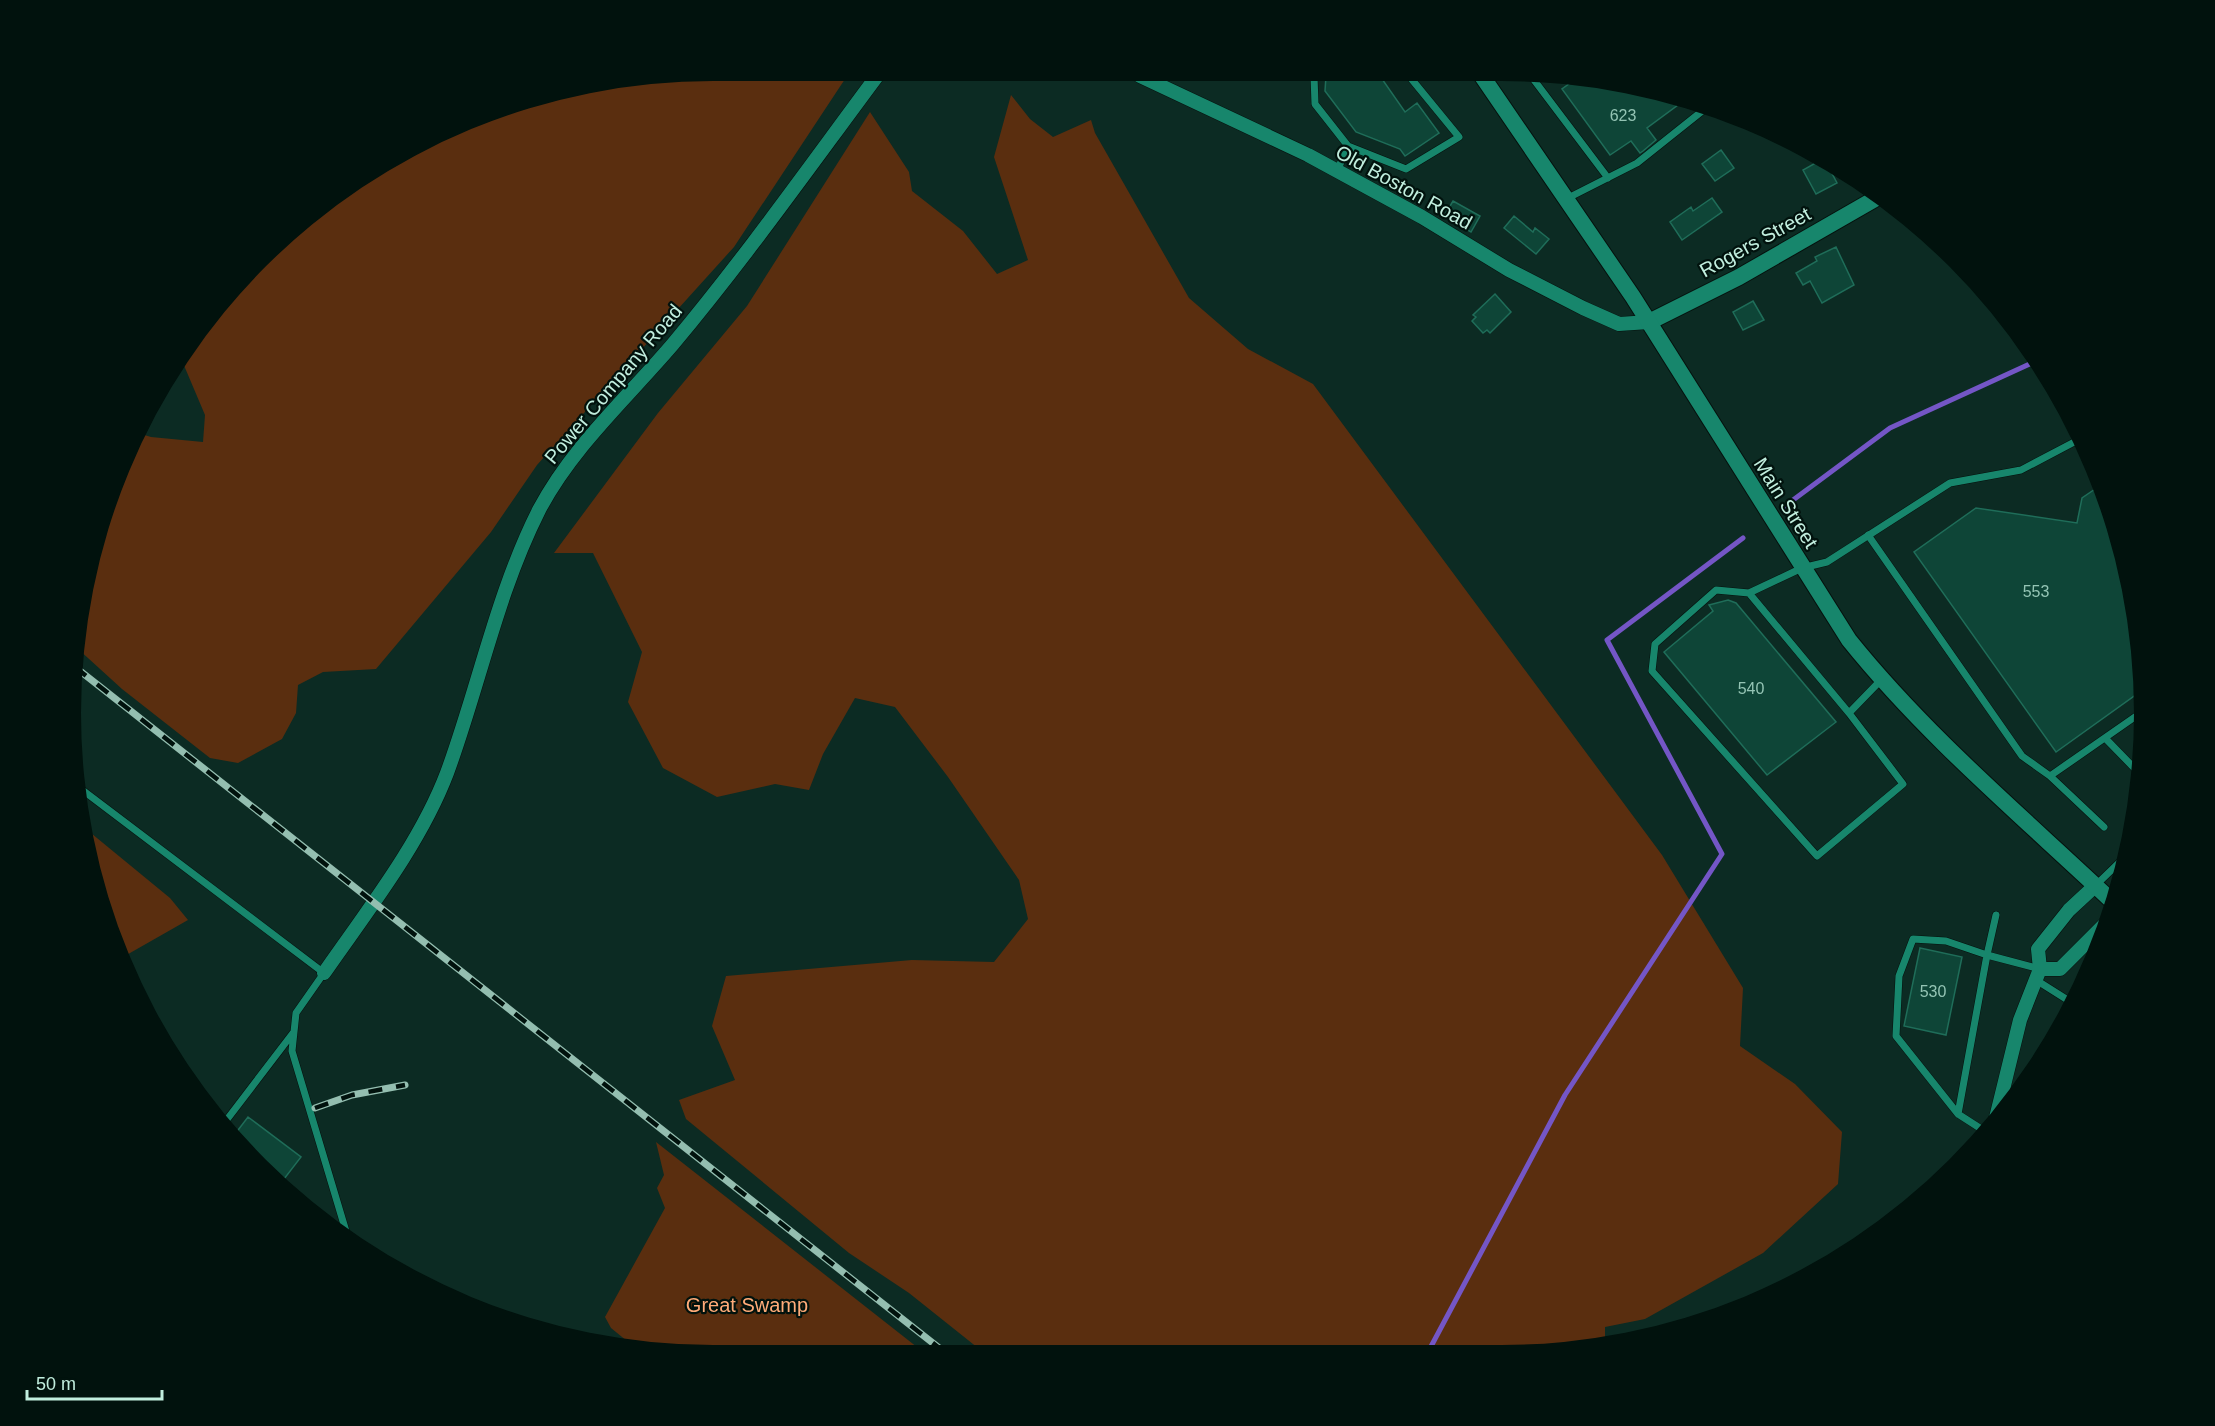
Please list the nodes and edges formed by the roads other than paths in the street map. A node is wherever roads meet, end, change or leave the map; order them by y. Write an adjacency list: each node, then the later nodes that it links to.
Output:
1 (873, 81): 32 (street, Power Company Road)
2 (1150, 81): 9 (street, Old Boston Road)
3 (1314, 81): 8 (lane)
4 (1413, 81): 8 (lane)
5 (1485, 81): 11 (main road, Main Street)
6 (1535, 82): 10 (lane)
7 (1700, 113): 10 (lane)
8 (1348, 146): 9 (lane)
9 (1337, 171): 13 (street, Old Boston Road)
10 (1608, 178): 11 (lane)
11 (1566, 199): 13 (main road, Main Street)
12 (1871, 201): 13 (main road, Rogers Street)
13 (1649, 322): 16 (main road, Main Street)
14 (2073, 443): 15 (lane)
15 (1868, 535): 16 (lane); 23 (lane)
16 (1802, 568): 17 (lane); 18 (main road, Main Street)
17 (1749, 593): 19 (lane); 19 (lane)
18 (1881, 680): 19 (lane); 27 (main road, Main Street)
19 (1849, 713)
20 (2134, 718): 21 (lane)
21 (2106, 739): 22 (lane); 23 (lane)
22 (2132, 766)
23 (2050, 776): 25 (lane)
24 (86, 793): 32 (lane)
25 (2104, 827)
26 (2114, 867): 27 (lane)
27 (2096, 885): 28 (main road, Main Street); 33 (street)
28 (2106, 895)
29 (1996, 915): 31 (lane)
30 (2093, 936): 33 (street)
31 (1987, 955): 33 (lane); 37 (lane); 37 (lane)
32 (324, 973): 35 (lane)
33 (2038, 974): 34 (lane); 36 (street)
34 (2066, 998)
35 (294, 1031): 38 (lane); 40 (lane)
36 (2000, 1102)
37 (1958, 1114): 39 (lane)
38 (228, 1118)
39 (1979, 1128)
40 (344, 1225)

